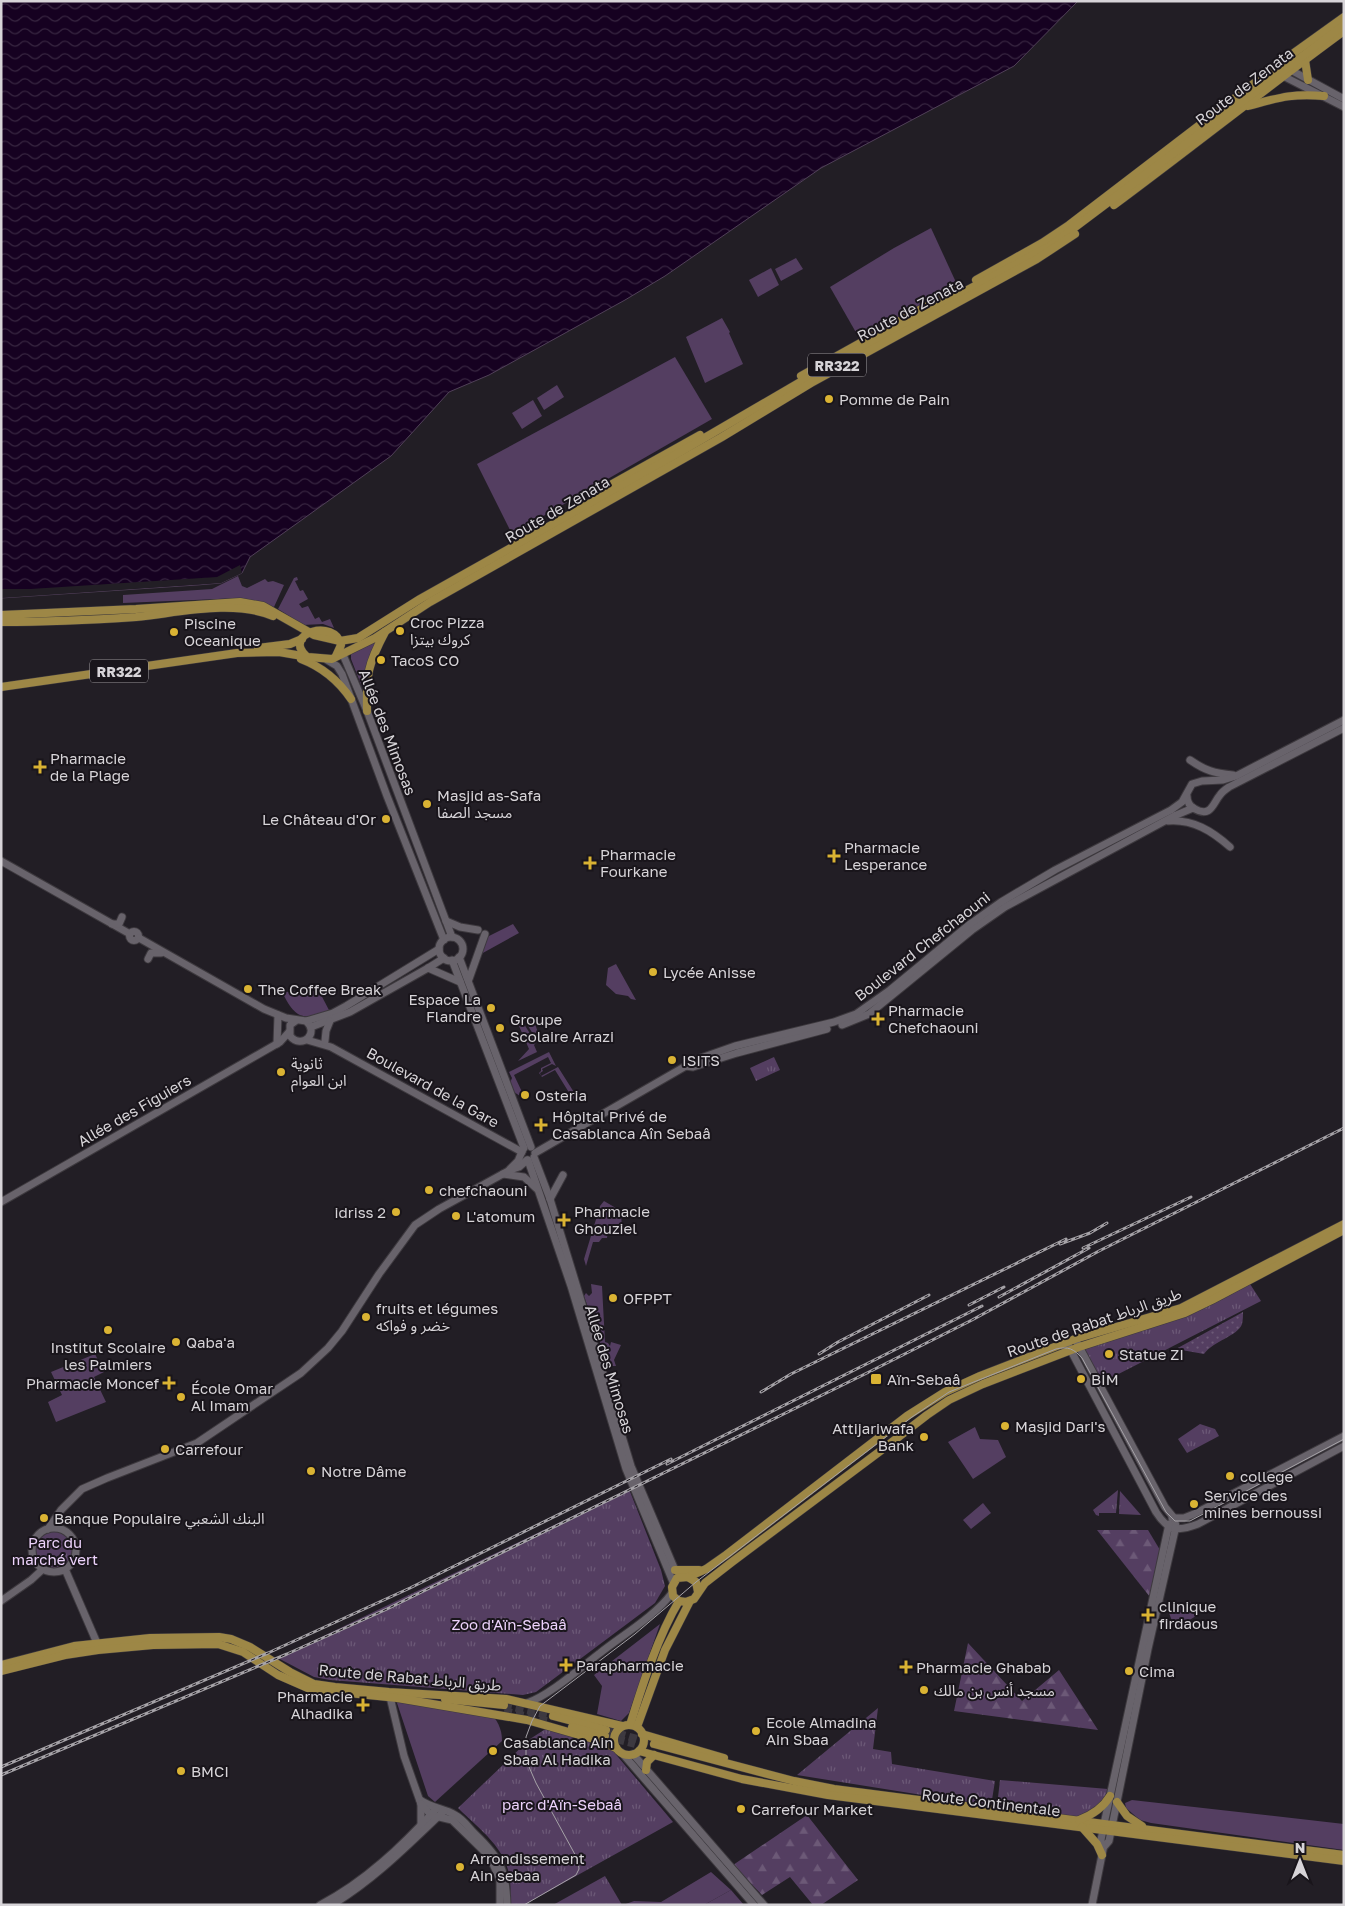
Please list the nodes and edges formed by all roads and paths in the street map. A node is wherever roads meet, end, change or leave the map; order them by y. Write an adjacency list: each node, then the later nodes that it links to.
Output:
1 (1344, 17): 4 (main road, Route de Zenata / RR322)
2 (1344, 28): 3 (main road, Route de Zenata / RR322); 4 (main road, Route de Zenata / RR322)
3 (1305, 60): 4 (main road, Route de Zenata / RR322); 5 (main road)
4 (1282, 71): 5 (street); 6 (street); 8 (main road, Route de Zenata / RR322); 14 (main road, Route de Zenata / RR322)
5 (1308, 80): 7 (street)
6 (1324, 96): 8 (main road); 9 (street)
7 (1344, 99)
8 (1244, 107): 12 (main road, Route de Zenata / RR322)
9 (1344, 107)
10 (1, 615): 13 (main road)
11 (1, 622): 13 (main road)
12 (386, 631): 14 (main road, Route de Zenata / RR322); 21 (main road)
13 (304, 636): 14 (main road, RR322); 16 (main road, RR322); 17 (main road)
14 (340, 647): 18 (main road, RR322); 21 (street, Allée des Mimosas)
15 (275, 652): 16 (main road, RR322); 17 (main road, RR322); 20 (main road)
16 (237, 653): 19 (main road, RR322)
17 (306, 656): 18 (main road, RR322)
18 (327, 660): 20 (street, Allée des Mimosas)
19 (1, 687)
20 (351, 699): 37 (street, Allée des Mimosas)
21 (367, 711): 34 (street, Allée des Mimosas)
22 (1344, 720): 25 (street, Boulevard Chefchaouni)
23 (1344, 728): 28 (street, Boulevard Chefchaouni)
24 (1190, 760): 25 (street)
25 (1236, 776): 26 (street, Boulevard Chefchaouni)
26 (1208, 782): 27 (street, Boulevard Chefchaouni); 28 (street)
27 (1187, 796): 29 (street); 55 (street, Boulevard Chefchaouni)
28 (1217, 797): 29 (street, Boulevard Chefchaouni)
29 (1193, 808): 30 (street, Boulevard Chefchaouni)
30 (1165, 821): 31 (street); 55 (street, Boulevard Chefchaouni)
31 (1230, 847)
32 (1, 861): 35 (street)
33 (122, 917): 35 (street)
34 (446, 921): 36 (street, Allée des Mimosas); 44 (street)
35 (112, 924): 39 (street)
36 (452, 937): 37 (street); 42 (street)
37 (444, 940): 38 (street)
38 (440, 950): 40 (street); 49 (street)
39 (164, 953): 41 (street); 46 (street)
40 (444, 958): 42 (street); 43 (street)
41 (148, 959)
42 (456, 959): 44 (street, Allée des Mimosas); 45 (street, Allée des Mimosas)
43 (428, 968): 45 (street); 48 (street)
44 (469, 980): 56 (street, Allée des Mimosas)
45 (460, 982): 56 (street, Allée des Mimosas)
46 (278, 1016): 47 (street); 50 (street); 53 (street)
47 (297, 1020): 49 (street); 50 (street)
48 (330, 1021): 49 (street); 54 (street)
49 (310, 1027): 52 (street); 54 (street, Boulevard de la Gare)
50 (289, 1030): 51 (street); 53 (street, Allée des Figuiers)
51 (293, 1039): 52 (street); 53 (street, Allée des Figuiers)
52 (307, 1040): 54 (street, Boulevard de la Gare)
53 (278, 1043): 61 (street, Allée des Figuiers)
54 (328, 1044): 56 (street, Boulevard de la Gare)
55 (685, 1066): 56 (street, Boulevard Chefchaouni)
56 (528, 1153): 57 (street, Boulevard Chefchaouni); 59 (street, Allée des Mimosas); 60 (street, Allée des Mimosas)
57 (502, 1174): 59 (street); 69 (street, Boulevard Chefchaouni)
58 (563, 1176): 60 (street)
59 (540, 1193): 80 (street, Allée des Mimosas)
60 (550, 1200): 78 (street, Allée des Mimosas)
61 (1, 1202)
62 (1344, 1224): 64 (main road, Route de Rabat طريق الرباط)
63 (1344, 1230): 64 (main road, Route de Rabat طريق الرباط)
64 (1303, 1249): 65 (main road, Route de Rabat طريق الرباط)
65 (1077, 1343): 66 (main road, Route de Rabat طريق الرباط); 70 (street)
66 (1068, 1347): 71 (street); 77 (main road, Route de Rabat طريق الرباط); 81 (main road, Route de Rabat طريق الرباط)
67 (1344, 1436): 70 (street)
68 (1344, 1446): 72 (street)
69 (57, 1516): 73 (street, Boulevard Chefchaouni); 74 (street)
70 (1174, 1518): 71 (street); 72 (street)
71 (1161, 1520): 72 (street)
72 (1172, 1528): 100 (street); 102 (street)
73 (48, 1529): 74 (street); 75 (street)
74 (60, 1529): 76 (street)
75 (43, 1568): 76 (street); 83 (street)
76 (65, 1568): 86 (street)
77 (706, 1569): 78 (main road); 79 (main road, Route de Rabat طريق الرباط)
78 (675, 1570): 79 (street)
79 (686, 1576): 80 (main road); 81 (main road)
80 (674, 1582): 82 (main road)
81 (698, 1592): 85 (main road)
82 (672, 1593): 84 (main road); 90 (street)
83 (1, 1601)
84 (678, 1601): 85 (main road); 93 (main road)
85 (690, 1601): 93 (main road)
86 (97, 1643): 87 (main road, Route de Rabat طريق الرباط); 89 (main road, Route de Rabat طريق الرباط)
87 (1, 1664)
88 (1, 1671): 89 (main road, Route de Rabat طريق الرباط)
89 (392, 1696): 90 (main road, Route de Rabat طريق الرباط); 91 (main road); 96 (main road, Route de Rabat طريق الرباط); 101 (street)
90 (527, 1703): 93 (main road, Route Continentale)
91 (504, 1708)
92 (552, 1719): 94 (main road)
93 (633, 1728): 96 (main road); 97 (main road); 99 (main road, Route Continentale)
94 (606, 1733)
95 (654, 1749): 97 (main road, Route Continentale); 98 (main road); 99 (main road, Route Continentale); 104 (main road, Route Continentale)
96 (619, 1751): 97 (main road); 115 (street)
97 (636, 1753): 98 (street)
98 (646, 1770): 116 (street)
99 (778, 1776): 104 (main road, Route Continentale)
100 (1110, 1796): 104 (main road); 106 (street)
101 (421, 1802): 103 (street); 105 (street)
102 (1117, 1802): 106 (street); 107 (main road)
103 (435, 1814): 105 (street); 112 (street); 113 (street); 114 (street)
104 (1080, 1824): 106 (main road, Route Continentale); 108 (main road)
105 (421, 1825): 111 (street)
106 (1107, 1827): 107 (main road, Route Continentale); 108 (street); 110 (main road, Route Continentale)
107 (1146, 1828): 109 (main road, Route Continentale)
108 (1103, 1851): 117 (street)
109 (1344, 1854)
110 (1344, 1861)
111 (320, 1905)
112 (332, 1905)
113 (500, 1905)
114 (507, 1905)
115 (754, 1905)
116 (764, 1905)
117 (1092, 1905)

